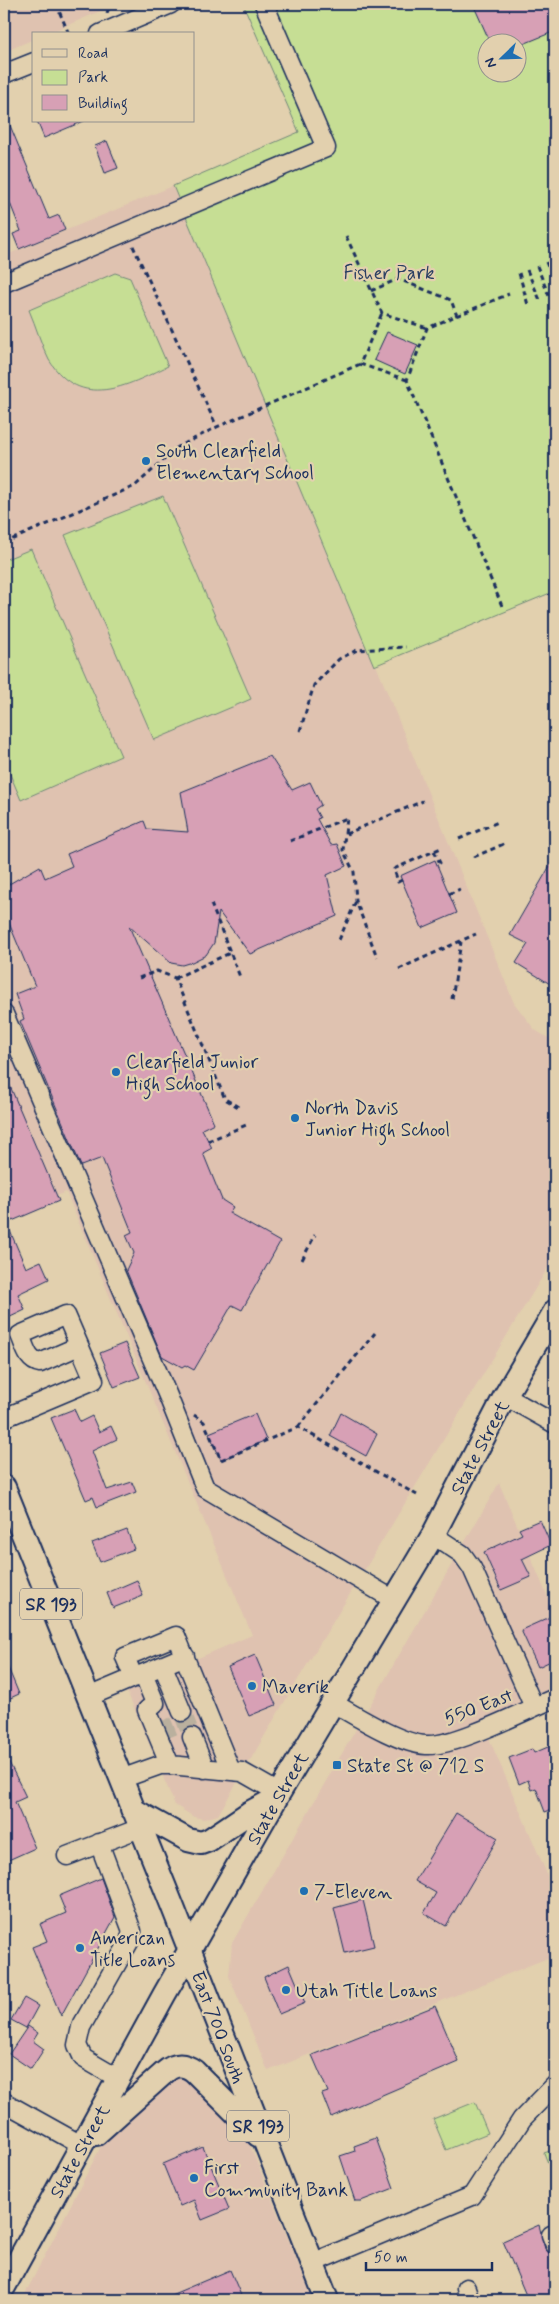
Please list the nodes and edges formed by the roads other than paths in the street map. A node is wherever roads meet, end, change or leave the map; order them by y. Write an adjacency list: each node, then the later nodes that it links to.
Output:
1 (171, 4): 3 (street)
2 (264, 4): 6 (street)
3 (105, 32)
4 (32, 63): 5 (street)
5 (4, 74)
6 (4, 283)
7 (4, 1014): 15 (street)
8 (555, 1311): 10 (main road, State Street)
9 (79, 1346): 9 (street); 11 (street)
10 (505, 1396): 12 (street); 14 (main road, State Street)
11 (4, 1418)
12 (555, 1424)
13 (4, 1487): 19 (main road, SR 193)
14 (433, 1535): 15 (main road, State Street); 23 (street)
15 (394, 1600): 21 (main road, State Street)
16 (185, 1656): 17 (street); 18 (street); 30 (street)
17 (162, 1666): 18 (street); 24 (street)
18 (139, 1676): 19 (street); 22 (street)
19 (88, 1697): 31 (main road, SR 193)
20 (555, 1698): 23 (street, 550 East)
21 (333, 1702): 23 (street, 550 East); 32 (main road, State Street)
22 (155, 1703): 25 (street); 28 (street)
23 (534, 1707)
24 (182, 1712)
25 (162, 1721)
26 (192, 1737): 29 (street)
27 (172, 1745): 28 (street)
28 (176, 1766): 29 (street); 31 (street)
29 (205, 1769): 30 (street)
30 (230, 1771): 32 (street)
31 (121, 1779): 34 (main road, SR 193)
32 (277, 1796): 33 (main road)
33 (256, 1817): 34 (main road); 37 (main road, State Street)
34 (136, 1819): 35 (street); 37 (main road, East 700 South / SR 193)
35 (99, 1843): 36 (street); 38 (street)
36 (67, 1856)
37 (190, 1951): 38 (main road, State Street); 41 (main road, East 700 South / SR 193)
38 (119, 2079): 42 (main road, State Street)
39 (555, 2085): 43 (street)
40 (4, 2102): 42 (street)
41 (265, 2142): 42 (main road); 43 (main road, East 700 South / SR 193)
42 (83, 2146): 44 (main road, State Street)
43 (312, 2263): 45 (main road, East 700 South / SR 193)
44 (4, 2287)
45 (327, 2300)

